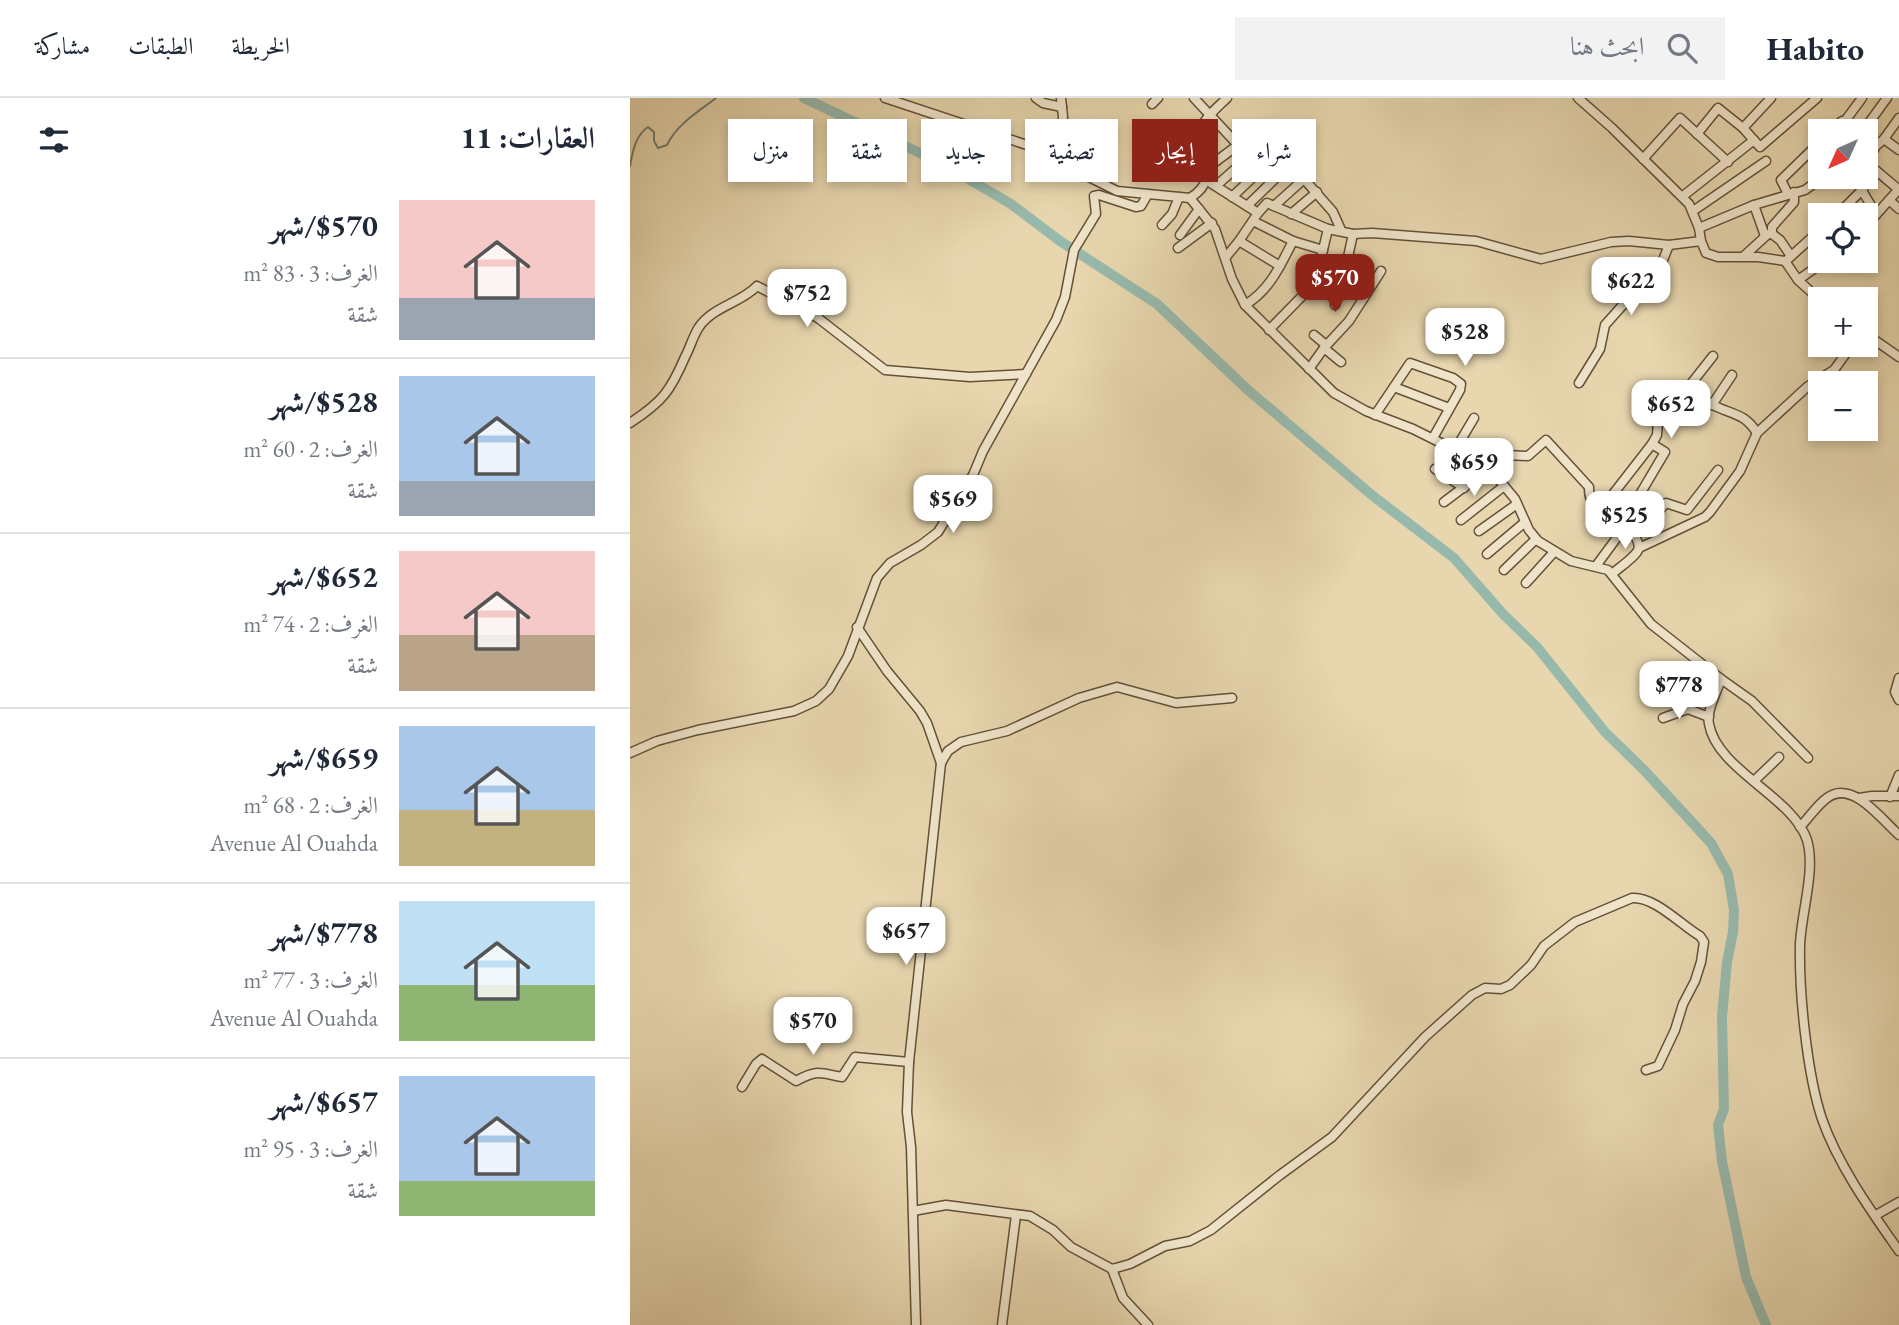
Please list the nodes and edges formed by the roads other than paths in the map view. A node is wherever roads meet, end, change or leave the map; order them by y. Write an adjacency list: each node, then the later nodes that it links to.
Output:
1 (885, 98): 22 (street)
2 (1036, 98): 10 (street)
3 (1194, 98): 11 (street)
4 (1227, 98): 11 (street)
5 (1578, 98): 25 (street)
6 (1771, 98): 16 (street)
7 (1817, 98): 20 (street)
8 (1862, 98): 13 (street)
9 (1887, 98): 14 (street)
10 (1062, 102)
11 (1210, 115): 12 (street); 18 (street)
12 (1207, 119)
13 (1846, 119)
14 (1872, 119)
15 (1898, 122): 19 (street)
16 (1743, 128): 17 (street); 20 (street)
17 (1697, 134): 25 (street); 27 (street)
18 (1232, 139)
19 (1884, 139): 21 (street); 23 (street)
20 (1754, 140): 27 (street)
21 (1878, 145)
22 (1025, 146)
23 (1899, 150)
24 (1808, 154): 42 (street)
25 (1643, 159): 44 (street)
26 (1766, 161): 56 (street)
27 (1728, 162): 44 (street)
28 (1232, 172): 37 (street)
29 (1878, 172): 40 (street)
30 (1099, 182): 43 (street)
31 (1205, 182): 47 (street)
32 (1210, 182): 37 (street)
33 (1248, 182): 45 (street)
34 (1272, 182): 52 (street)
35 (1300, 182): 53 (street)
36 (1308, 182): 41 (street)
37 (1217, 185): 45 (street)
38 (1808, 188): 42 (street)
39 (1863, 189): 49 (street); 50 (street)
40 (1899, 189): 48 (street)
41 (1317, 192): 58 (street); 64 (street)
42 (1791, 193): 51 (street); 67 (street)
43 (1148, 194): 46 (street); 94 (street)
44 (1683, 196): 56 (street)
45 (1232, 197): 52 (street)
46 (1179, 198): 47 (street); 61 (street)
47 (1190, 198): 54 (street)
48 (1889, 200): 55 (street); 57 (street)
49 (1849, 203)
50 (1871, 203)
51 (1754, 205): 62 (street); 67 (street)
52 (1247, 206): 59 (street)
53 (1274, 206): 58 (street); 59 (street)
54 (1199, 209): 60 (street); 66 (street)
55 (1899, 209)
56 (1693, 211): 62 (street)
57 (1878, 213)
58 (1291, 214): 63 (street)
59 (1256, 217): 69 (street); 70 (street)
60 (1212, 223): 73 (street); 76 (street)
61 (1162, 225)
62 (1699, 228): 71 (street)
63 (1328, 229): 64 (street); 74 (street)
64 (1341, 230): 65 (street)
65 (1353, 234): 72 (street); 84 (street)
66 (1180, 235)
67 (1768, 235): 75 (street); 77 (street)
68 (1808, 240): 77 (street)
69 (1239, 241): 76 (street); 78 (street)
70 (1293, 241): 74 (street); 78 (street)
71 (1701, 241): 72 (street); 75 (street)
72 (1669, 245): 96 (street)
73 (1178, 248)
74 (1323, 250): 85 (street)
75 (1744, 256): 77 (street)
76 (1226, 257): 83 (street)
77 (1788, 258): 81 (street)
78 (1280, 266): 83 (street)
79 (1381, 271): 88 (street)
80 (1809, 273): 81 (street)
81 (1798, 281): 82 (street)
82 (1808, 290)
83 (1245, 305): 85 (street)
84 (1335, 305)
85 (1269, 330): 93 (street)
86 (1314, 335): 88 (street)
87 (1878, 342): 91 (street)
88 (1325, 347): 92 (street); 93 (street)
89 (1713, 356): 98 (street)
90 (1843, 357): 104 (street)
91 (1899, 357)
92 (1341, 362)
93 (1310, 369): 101 (street)
94 (1027, 374): 103 (street); 128 (street)
95 (1732, 375): 99 (street)
96 (1579, 383)
97 (1394, 387): 100 (street); 100 (street); 101 (street)
98 (1686, 390): 99 (street); 106 (street)
99 (1712, 405): 104 (street)
100 (1449, 408): 105 (street)
101 (1376, 415): 105 (street)
102 (1474, 418): 107 (street)
103 (630, 423)
104 (1757, 433): 121 (street)
105 (1433, 438): 107 (street)
106 (1652, 444): 115 (street); 118 (street)
107 (1455, 450): 108 (street)
108 (1484, 467): 111 (street); 112 (street); 115 (street)
109 (1435, 469): 112 (street)
110 (1718, 470): 118 (street)
111 (1504, 486): 114 (street); 116 (street)
112 (1464, 488): 113 (street)
113 (1444, 502)
114 (1517, 504): 117 (street); 119 (street)
115 (1604, 507): 118 (street)
116 (1461, 520)
117 (1525, 522): 120 (street); 123 (street)
118 (1626, 526): 121 (street); 124 (street)
119 (1479, 531)
120 (1536, 539): 122 (street); 125 (street)
121 (1639, 548): 126 (street)
122 (1553, 552): 124 (street); 127 (street)
123 (1487, 554)
124 (1596, 566): 126 (street)
125 (1504, 570)
126 (1612, 574): 130 (street)
127 (1526, 583)
128 (858, 627): 137 (street); 140 (street)
129 (1899, 678): 133 (street)
130 (1721, 679): 136 (street); 139 (street)
131 (1671, 692): 134 (street)
132 (1231, 698): 140 (street)
133 (1899, 700)
134 (1688, 709): 135 (street); 136 (street)
135 (1664, 718)
136 (1709, 718): 142 (street)
137 (630, 752)
138 (1779, 757): 142 (street)
139 (1808, 758)
140 (941, 763): 147 (street)
141 (1899, 775): 143 (street)
142 (1754, 781): 145 (street)
143 (1896, 796): 144 (street)
144 (1859, 798): 145 (street); 146 (street)
145 (1801, 827): 153 (street)
146 (1899, 835)
147 (909, 1062): 149 (street); 151 (street)
148 (1646, 1070): 155 (street)
149 (742, 1087)
150 (1899, 1202): 153 (street)
151 (913, 1211): 152 (street); 156 (street)
152 (1016, 1215): 155 (street); 157 (street)
153 (1876, 1216): 154 (street)
154 (1899, 1251)
155 (1112, 1269): 158 (street)
156 (916, 1325)
157 (1002, 1325)
158 (1148, 1325)

